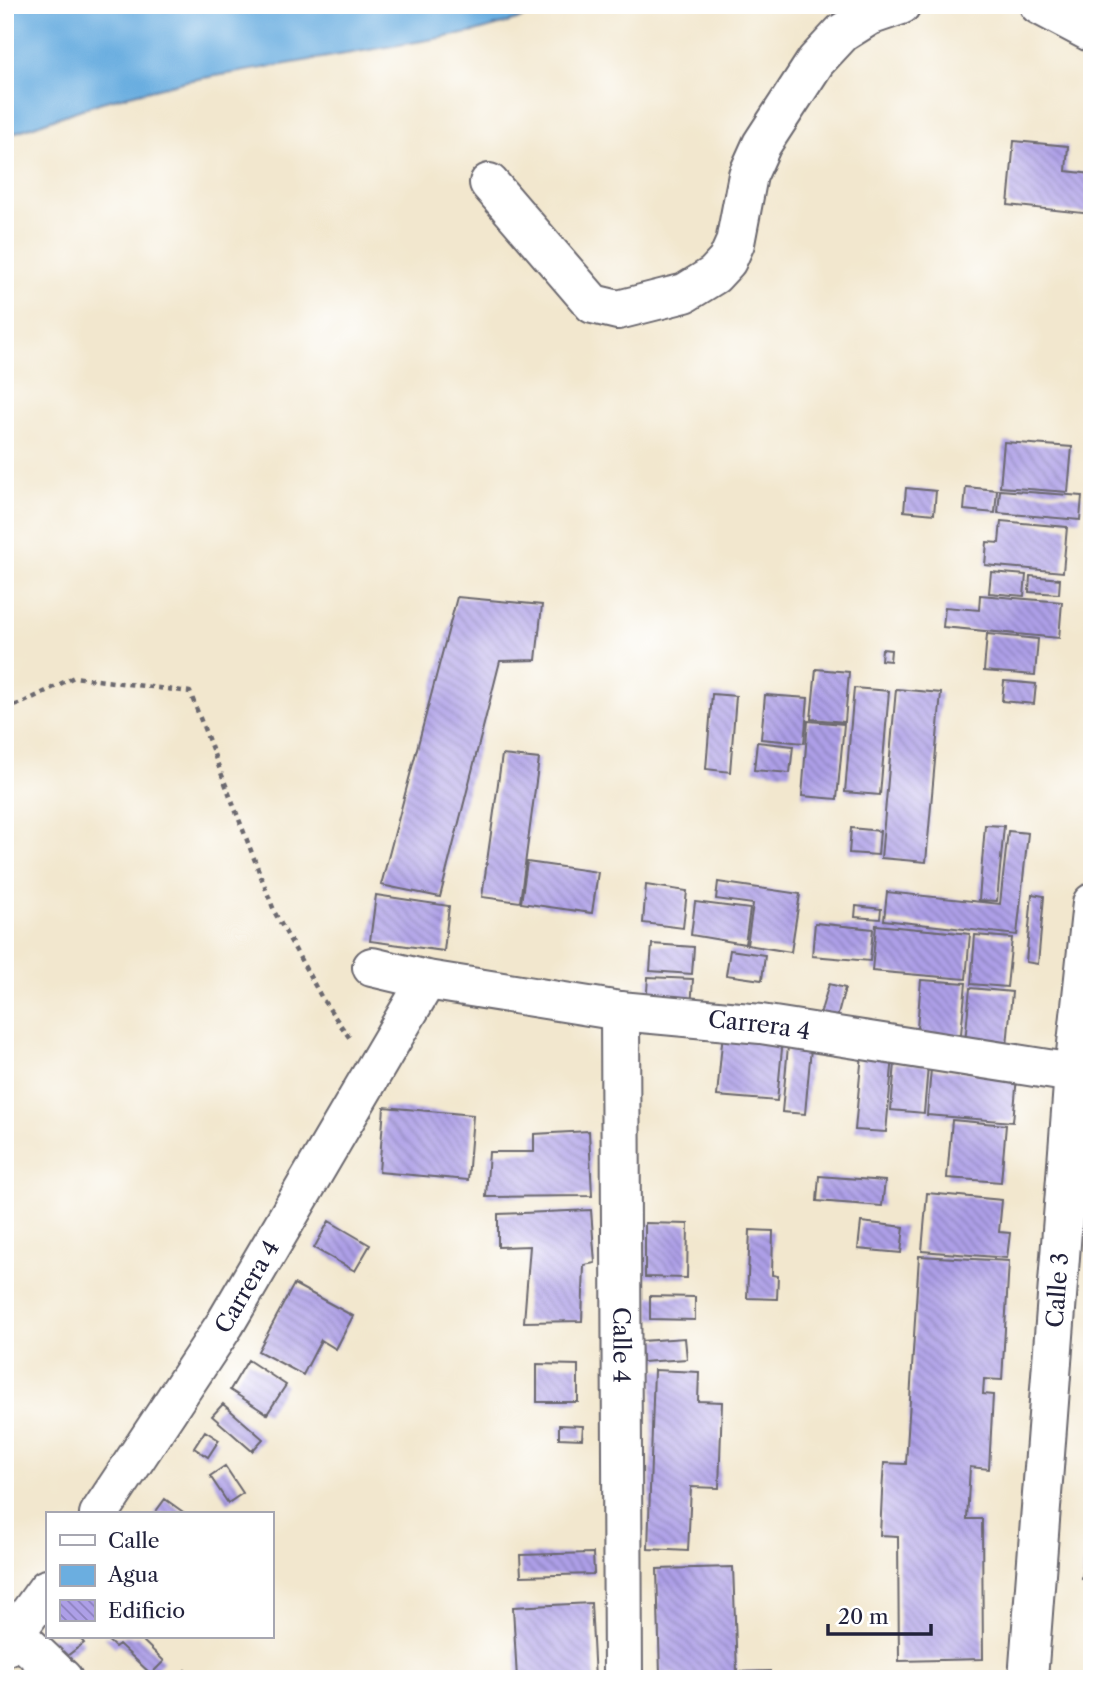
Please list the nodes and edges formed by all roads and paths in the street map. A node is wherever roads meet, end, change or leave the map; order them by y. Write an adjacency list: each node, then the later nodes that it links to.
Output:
1 (901, 5): 4 (street)
2 (1039, 5): 3 (street)
3 (1092, 33)
4 (489, 183)
5 (5, 709): 10 (path)
6 (1092, 903): 11 (street, Calle 3)
7 (372, 967): 8 (street, Carrera 4)
8 (427, 980): 9 (street, Carrera 4); 10 (street, Carrera 4)
9 (620, 1011): 11 (street, Carrera 4); 16 (street, Calle 4)
10 (373, 1072): 12 (street, Carrera 4)
11 (1083, 1074): 17 (street, Calle 3)
12 (100, 1512)
13 (46, 1590): 14 (street)
14 (11, 1640): 15 (street)
15 (63, 1679)
16 (623, 1679)
17 (1028, 1679)

